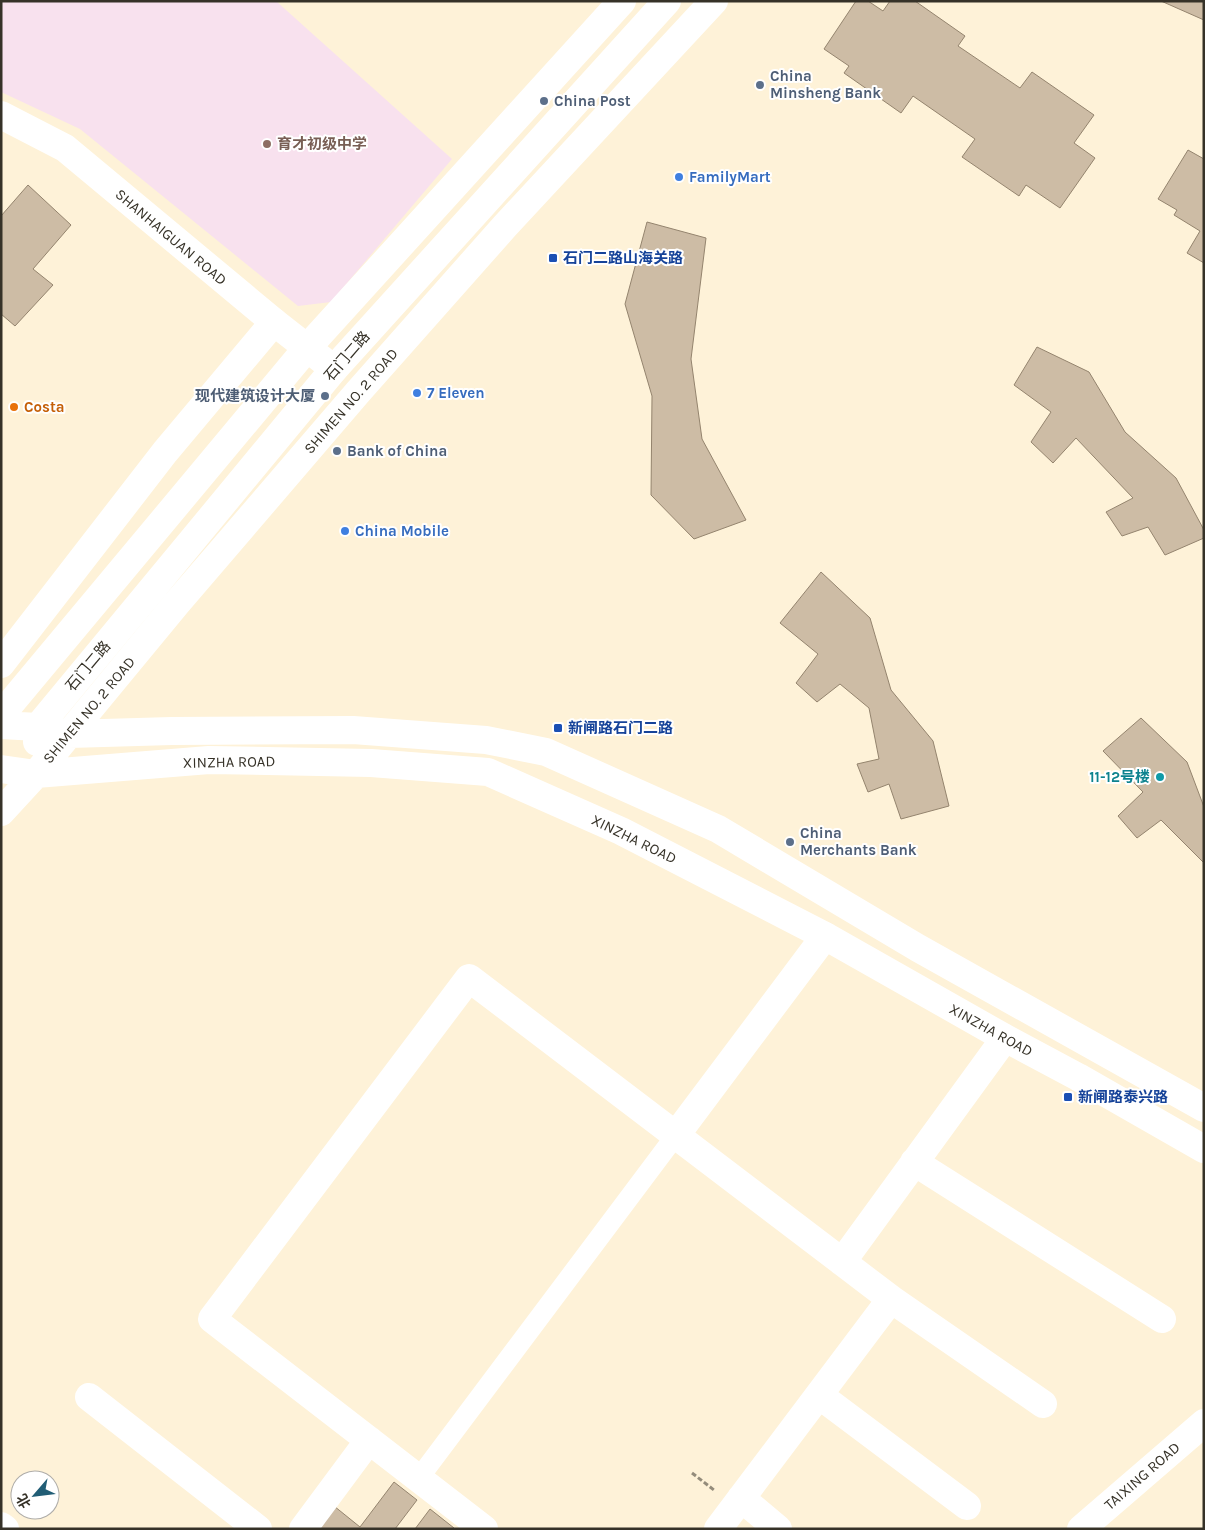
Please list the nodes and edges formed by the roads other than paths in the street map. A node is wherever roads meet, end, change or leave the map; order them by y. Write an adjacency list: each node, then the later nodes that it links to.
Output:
1 (622, 1): 8 (main road)
2 (667, 1): 4 (main road)
3 (714, 1): 5 (main road, SHIMEN NO. 2 ROAD)
4 (622, 51): 5 (main road); 9 (main road, 石门二路)
5 (648, 73): 14 (main road, SHIMEN NO. 2 ROAD)
6 (1, 115): 7 (main road, SHANHAIGUAN ROAD)
7 (274, 322): 8 (main road, SHANHAIGUAN ROAD); 10 (main road)
8 (307, 348): 9 (main road, SHANHAIGUAN ROAD); 11 (main road)
9 (334, 369): 13 (main road, 石门二路)
10 (1, 664)
11 (1, 715)
12 (1, 725): 13 (main road, XINZHA ROAD)
13 (38, 727): 14 (main road, XINZHA ROAD); 16 (main road)
14 (69, 734): 16 (main road, SHIMEN NO. 2 ROAD); 20 (main road, XINZHA ROAD)
15 (1, 769): 16 (main road, XINZHA ROAD)
16 (36, 774): 17 (main road, SHIMEN NO. 2 ROAD); 18 (main road, XINZHA ROAD)
17 (1, 812)
18 (825, 936): 19 (main road, XINZHA ROAD); 21 (main road)
19 (1005, 1038): 22 (main road, XINZHA ROAD); 23 (main road)
20 (1204, 1108)
21 (676, 1135): 24 (main road); 31 (main road); 32 (street)
22 (1204, 1149)
23 (914, 1162): 24 (main road); 26 (main road)
24 (842, 1262): 25 (main road)
25 (891, 1299): 27 (main road); 29 (main road)
26 (1162, 1320)
27 (819, 1395): 33 (main road); 34 (main road)
28 (89, 1396): 37 (main road)
29 (1043, 1404)
30 (1204, 1423): 42 (main road, TAIXING ROAD)
31 (369, 1440): 32 (main road); 38 (main road)
32 (420, 1478): 39 (main road)
33 (741, 1498): 40 (main road); 41 (main road)
34 (967, 1506)
35 (1, 1526): 36 (main road)
36 (5, 1529)
37 (258, 1529)
38 (303, 1529)
39 (484, 1529)
40 (718, 1529)
41 (778, 1529)
42 (1081, 1529)

